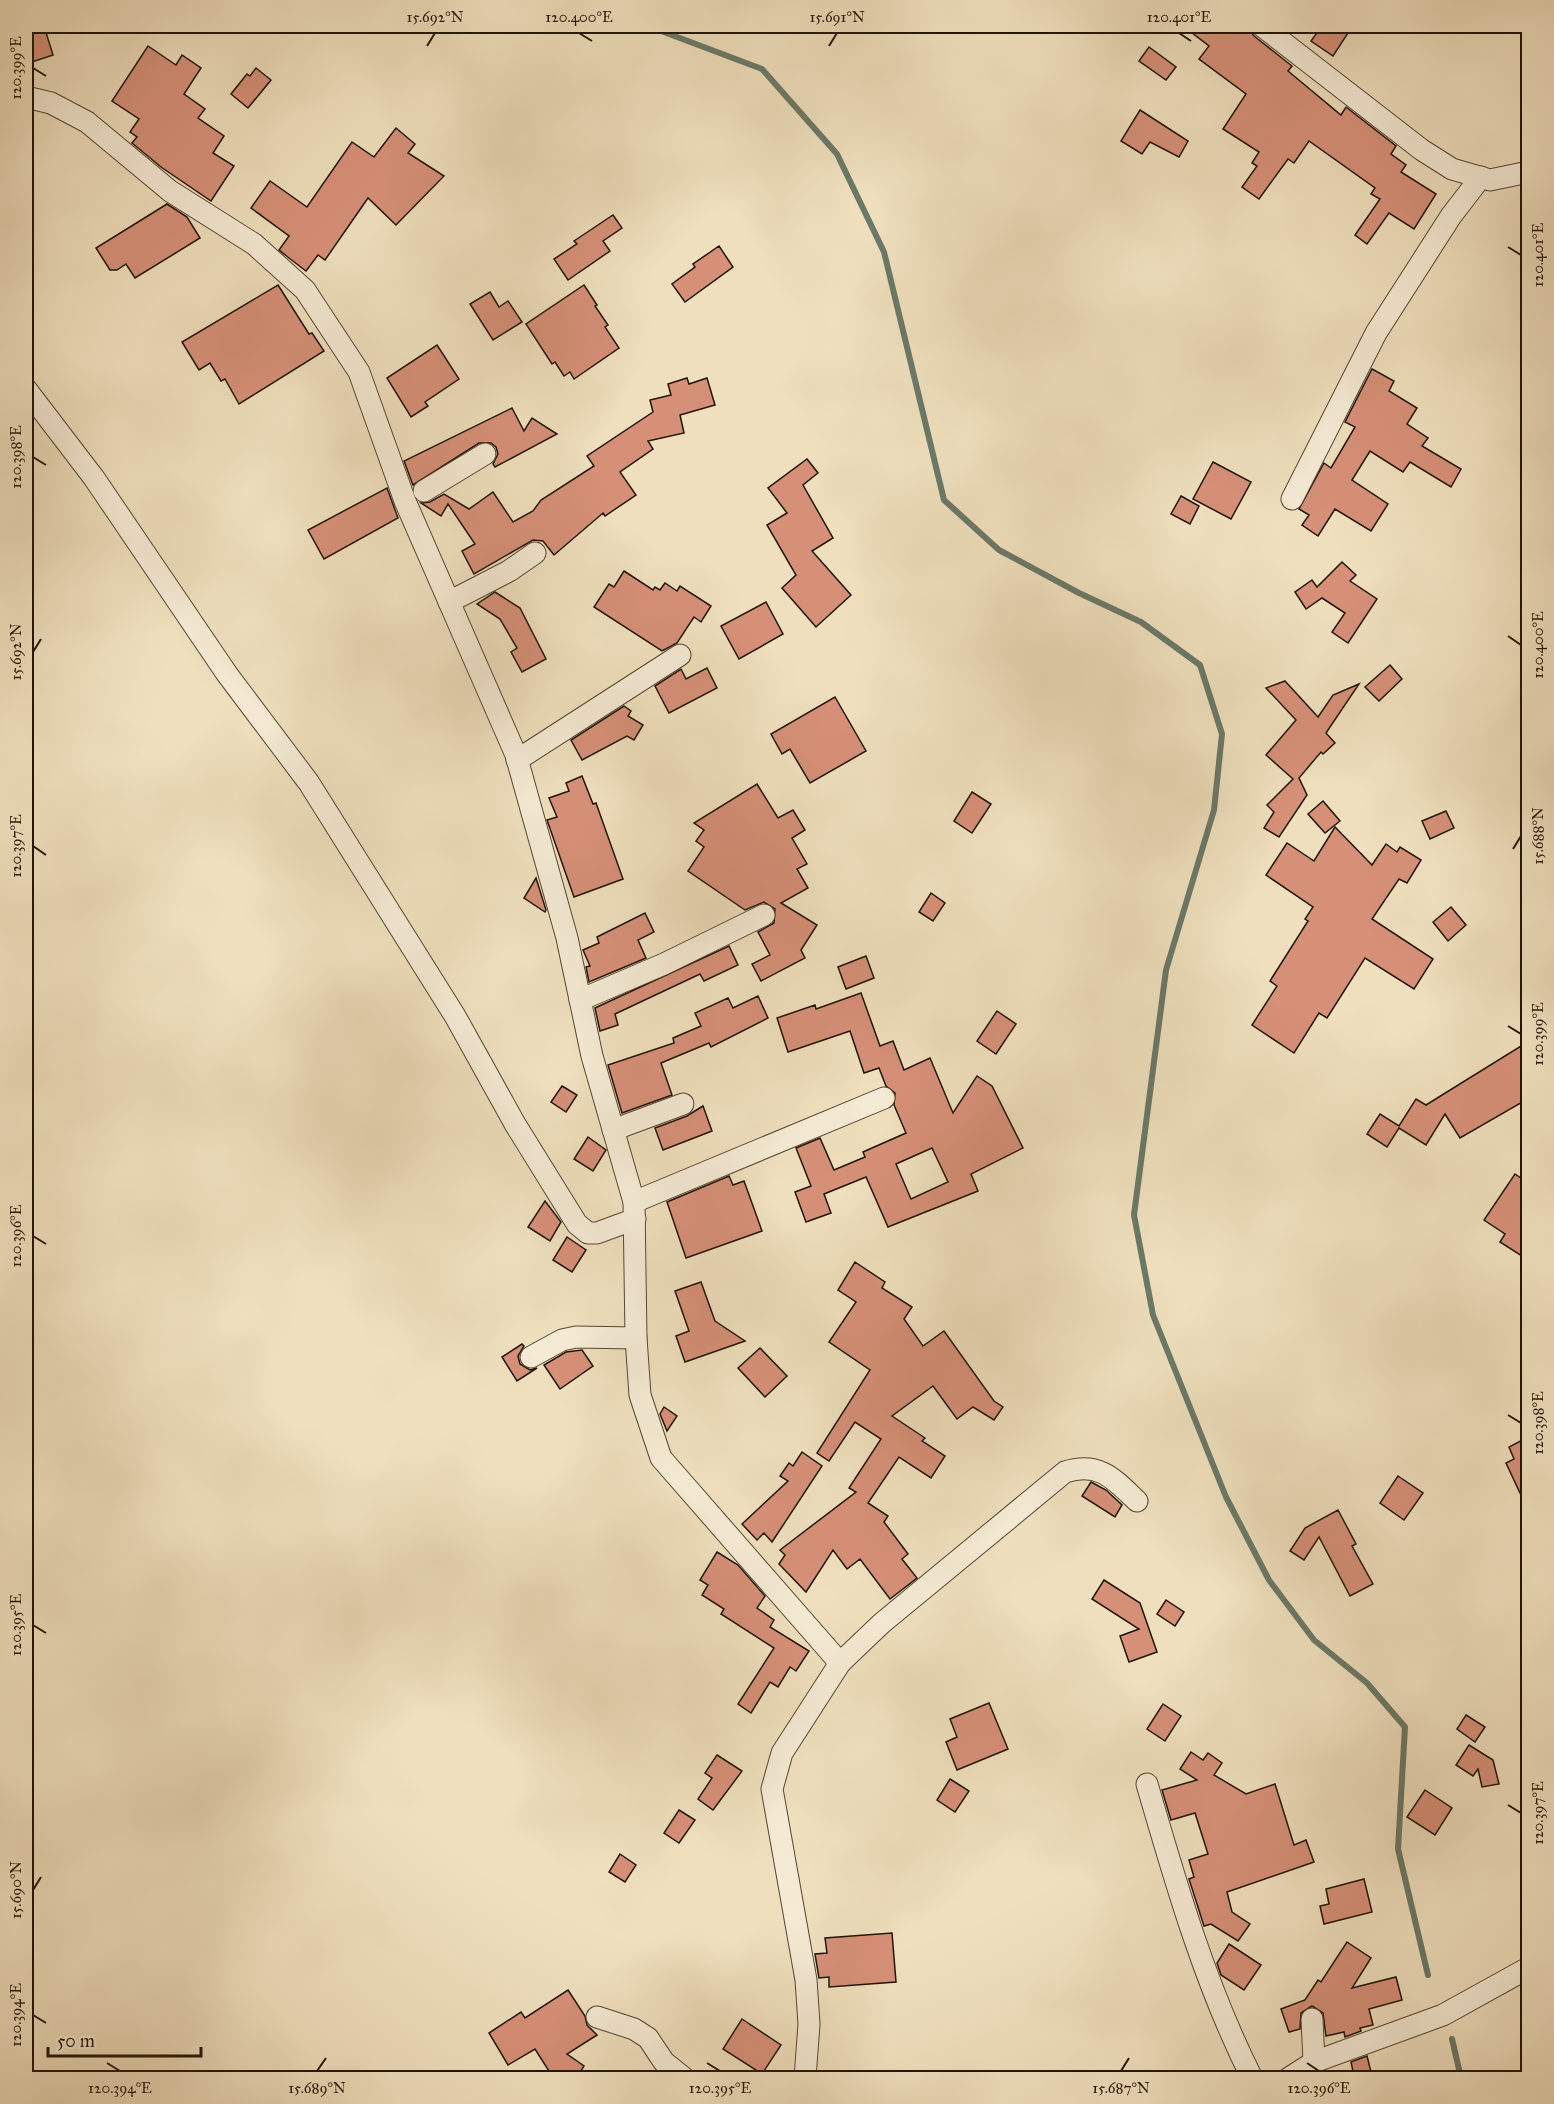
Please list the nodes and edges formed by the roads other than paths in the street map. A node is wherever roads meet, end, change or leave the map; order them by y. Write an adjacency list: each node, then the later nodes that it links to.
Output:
1 (1262, 26): 4 (street)
2 (26, 96): 7 (street)
3 (1528, 172): 4 (street)
4 (1481, 177): 8 (street)
5 (26, 389): 18 (street)
6 (485, 454): 7 (street)
7 (413, 497): 10 (street)
8 (1292, 499)
9 (535, 553): 10 (street)
10 (449, 602): 12 (street)
11 (680, 655): 12 (street)
12 (517, 760): 14 (street)
13 (764, 915): 14 (street)
14 (580, 1000): 17 (street)
15 (884, 1098): 18 (street)
16 (683, 1104): 17 (street)
17 (613, 1130): 18 (street)
18 (635, 1211): 19 (street)
19 (636, 1338): 20 (street); 22 (street)
20 (531, 1357)
21 (1137, 1501): 22 (street)
22 (840, 1663): 29 (street)
23 (1146, 1784): 30 (street)
24 (1528, 1968): 27 (street)
25 (597, 2017): 28 (street)
26 (1312, 2019): 27 (street)
27 (1314, 2062): 31 (street)
28 (684, 2079)
29 (805, 2079)
30 (1252, 2079)
31 (1289, 2079)

